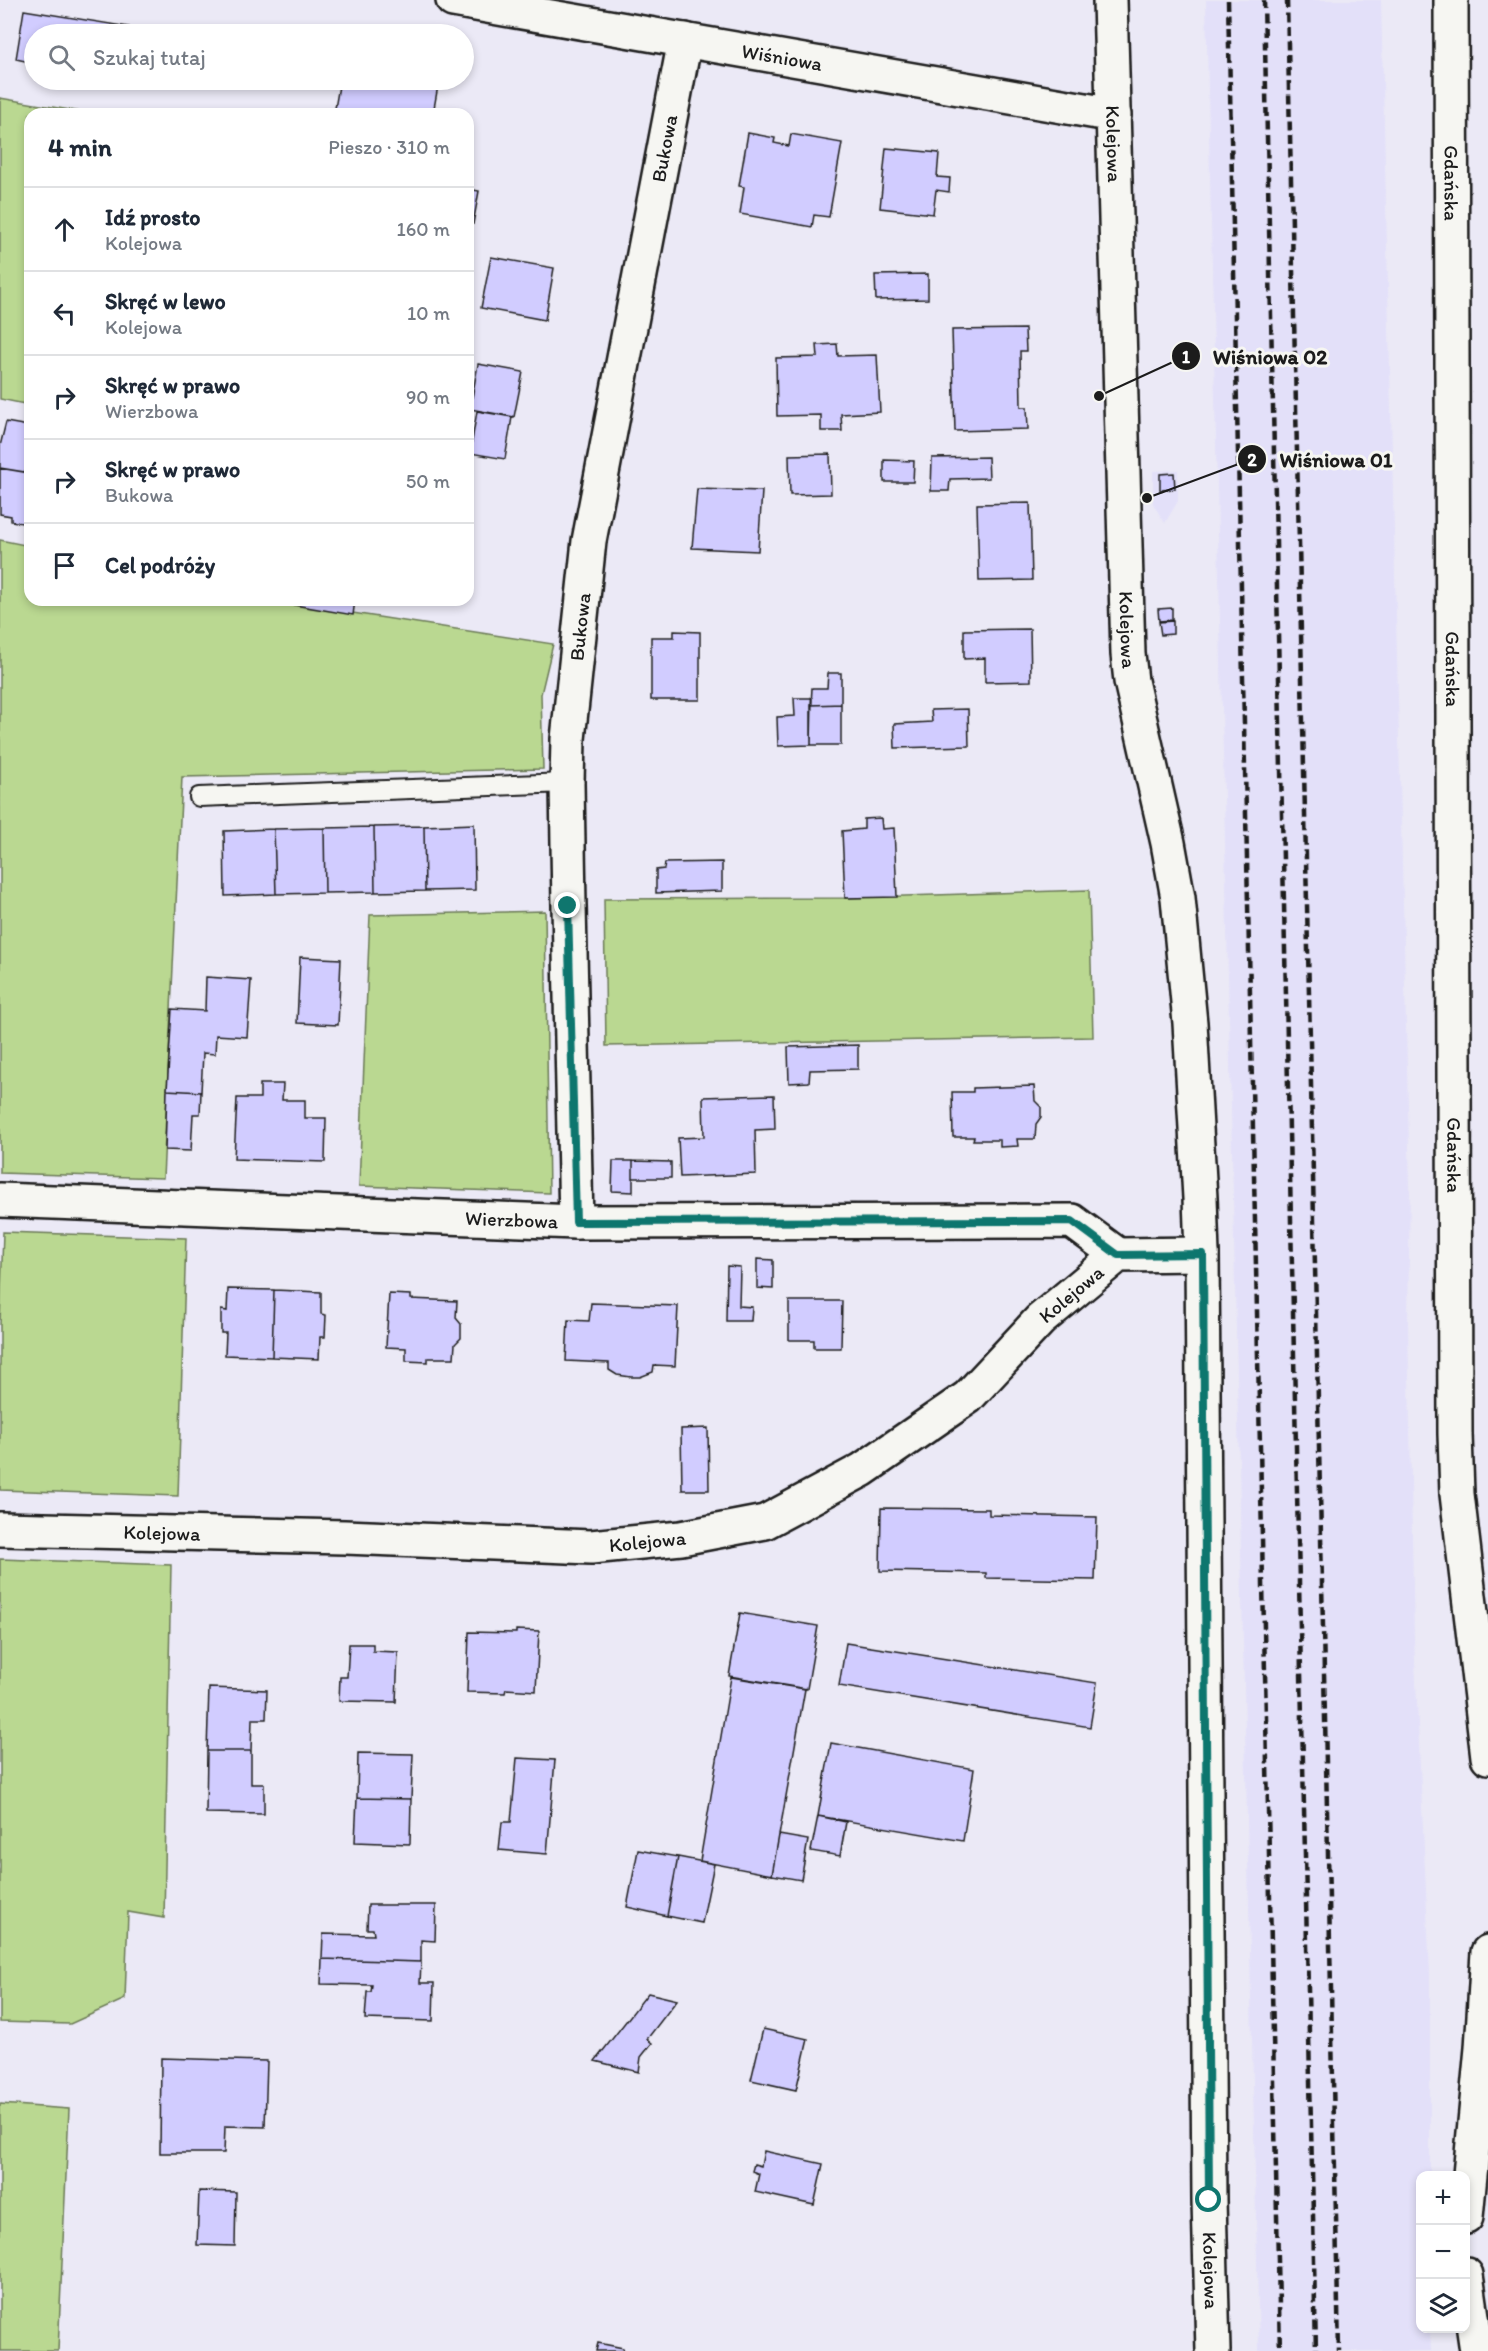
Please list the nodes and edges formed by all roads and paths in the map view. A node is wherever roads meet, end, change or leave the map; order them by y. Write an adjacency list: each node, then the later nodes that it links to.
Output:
1 (453, 0): 4 (street, Wiśniowa)
2 (1110, 0): 5 (street, Kolejowa)
3 (1451, 0): 13 (street, Gdańska)
4 (685, 40): 5 (street, Wiśniowa); 6 (street, Bukowa)
5 (1114, 115): 10 (street, Kolejowa)
6 (567, 783): 7 (lane); 9 (street, Bukowa)
7 (199, 796)
8 (0, 1200): 9 (street, Wierzbowa)
9 (576, 1222): 11 (street, Wierzbowa)
10 (1203, 1254): 11 (street, Kolejowa); 17 (street, Kolejowa)
11 (1118, 1255): 12 (street, Kolejowa)
12 (0, 1528)
13 (1488, 1757)
14 (1488, 1952): 15 (street)
15 (1470, 2175)
16 (1467, 2279): 18 (street)
17 (1213, 2351)
18 (1477, 2351)

